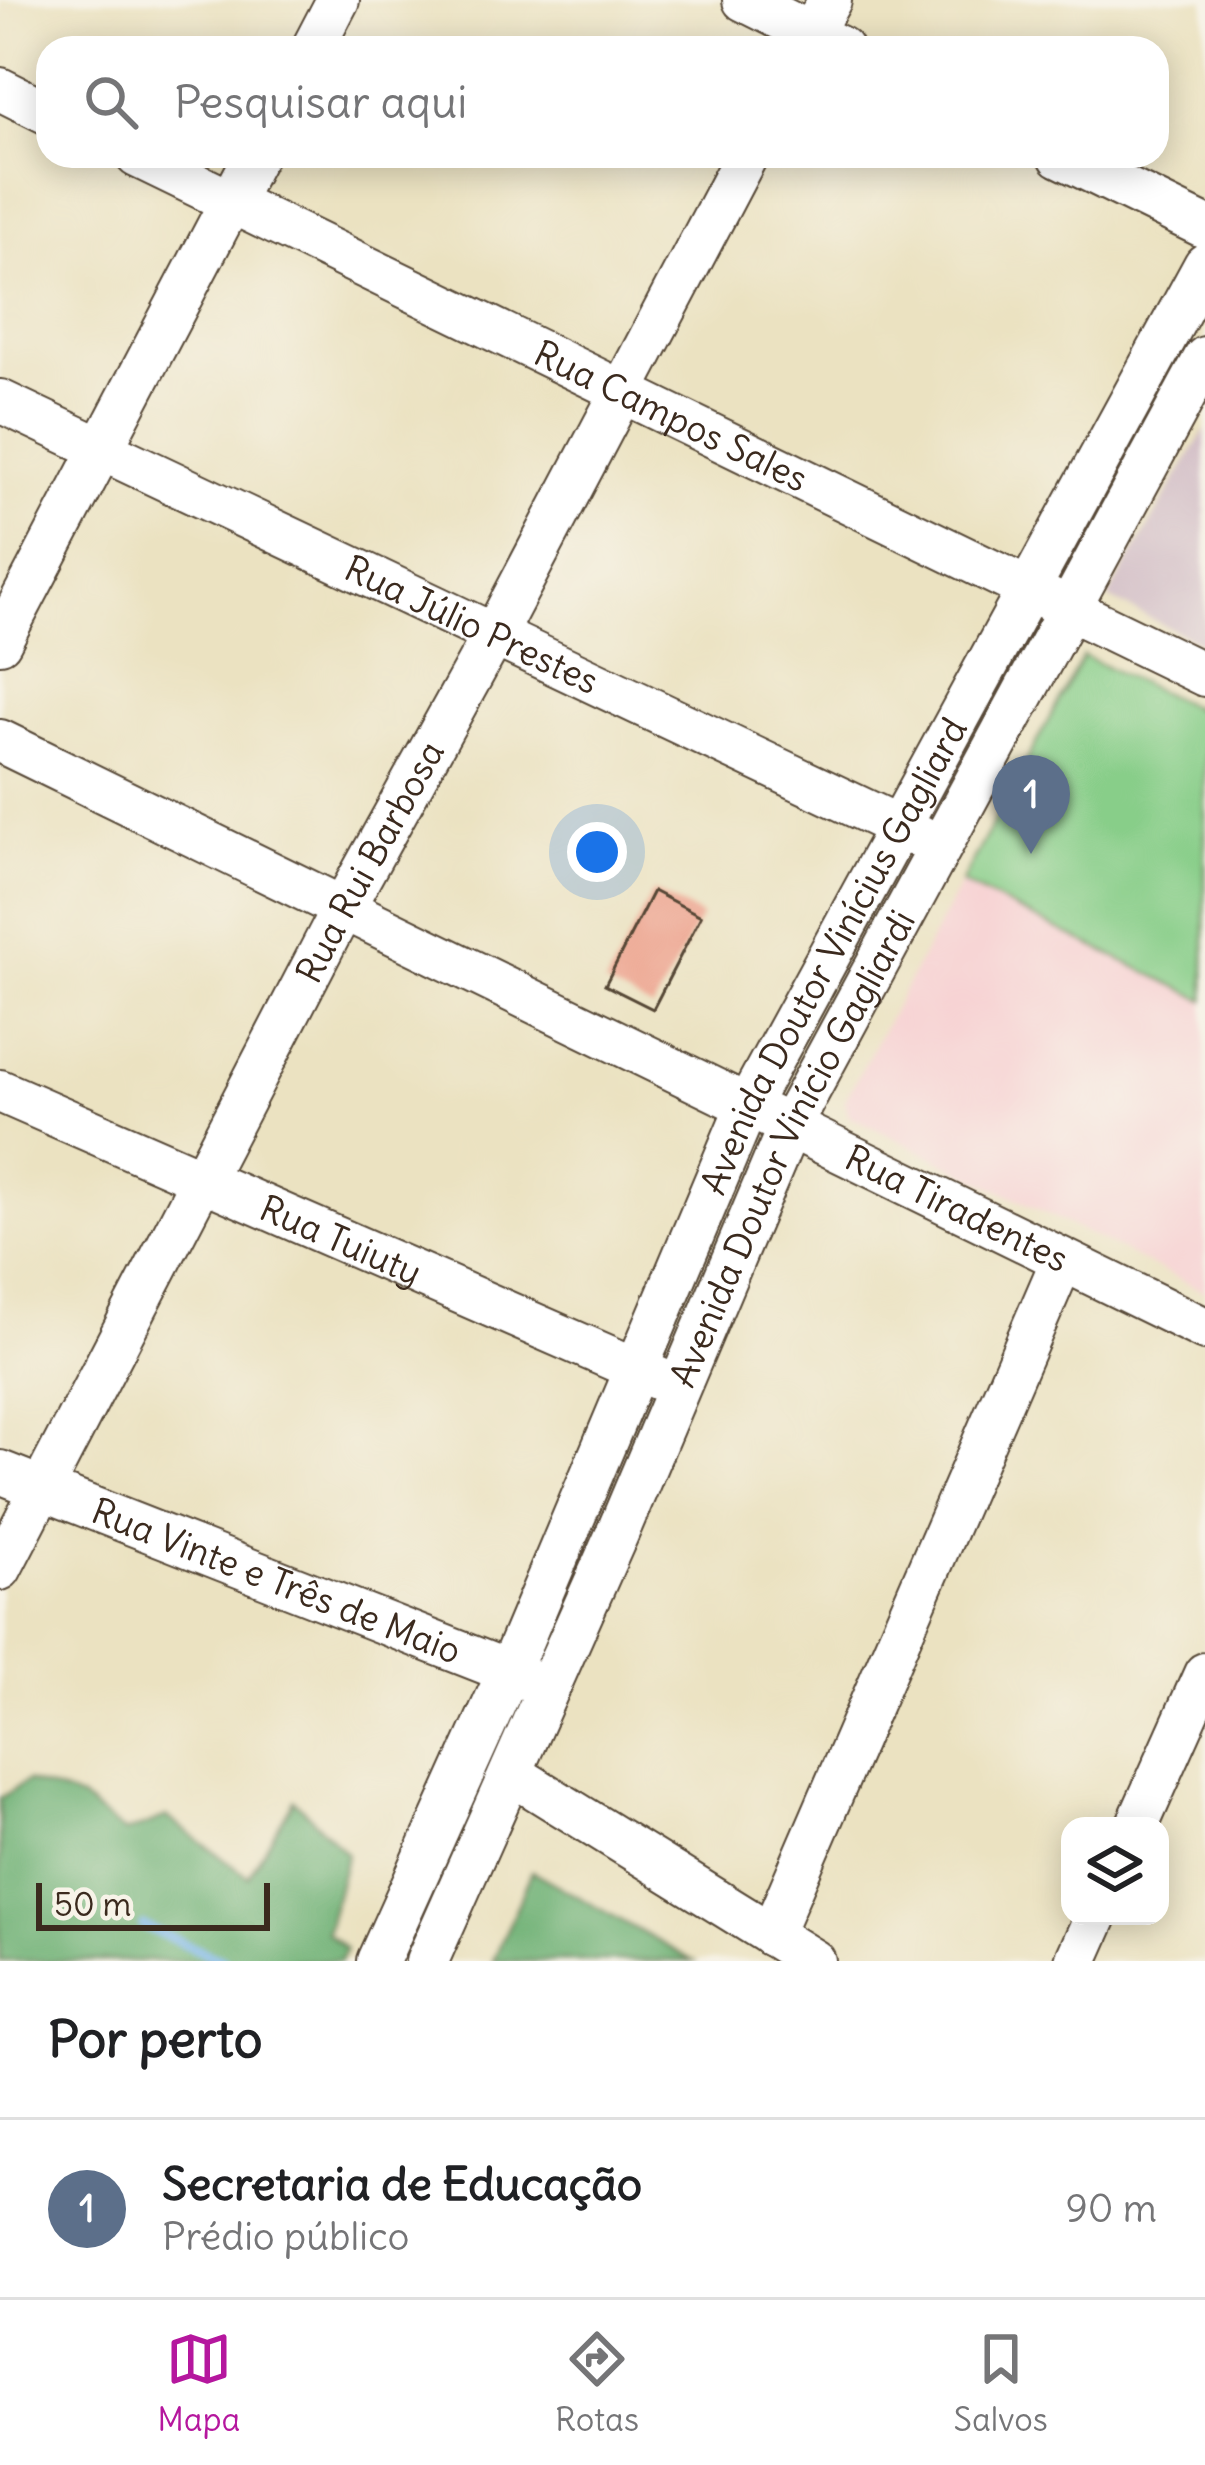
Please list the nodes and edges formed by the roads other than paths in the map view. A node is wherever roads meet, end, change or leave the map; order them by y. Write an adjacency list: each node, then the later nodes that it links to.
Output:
1 (338, 0): 4 (street)
2 (744, 0): 3 (street)
3 (821, 32)
4 (319, 36)
5 (0, 89): 6 (street)
6 (36, 107)
7 (162, 168): 11 (street, Rua Campos Sales)
8 (249, 168): 11 (street)
9 (740, 168): 15 (street, Rua Rui Barbosa)
10 (1085, 168): 12 (street)
11 (231, 202): 15 (street, Rua Campos Sales); 17 (street)
12 (1205, 227)
13 (1205, 265): 18 (street, Avenida Doutor Vinícius Gagliard)
14 (1205, 358): 19 (street, Avenida Doutor Vinício Gagliardi)
15 (622, 392): 18 (street, Rua Campos Sales); 20 (street, Rua Rui Barbosa)
16 (0, 401): 17 (street, Rua Júlio Prestes)
17 (103, 450): 20 (street, Rua Júlio Prestes); 21 (street)
18 (1027, 589): 19 (street, Rua Campos Sales); 24 (street, Avenida Doutor Vinícius Gagliard)
19 (1068, 609): 22 (street, Rua Campos Sales); 25 (street, Avenida Doutor Vinício Gagliardi)
20 (495, 633): 24 (street, Rua Júlio Prestes); 26 (street, Rua Rui Barbosa)
21 (0, 642)
22 (1205, 676)
23 (0, 741): 26 (street, Rua Tiradentes)
24 (900, 827): 25 (street, Rua Júlio Prestes); 28 (street, Avenida Doutor Vinícius Gagliard)
25 (942, 847): 29 (street, Avenida Doutor Vinício Gagliardi)
26 (343, 908): 28 (street, Rua Tiradentes); 30 (street, Rua Rui Barbosa)
27 (0, 1091): 30 (street, Rua Tuiuty)
28 (748, 1104): 29 (street, Rua Tiradentes); 33 (street, Avenida Doutor Vinícius Gagliard)
29 (789, 1126): 31 (street, Rua Tiradentes); 34 (street, Avenida Doutor Vinício Gagliardi)
30 (202, 1180): 33 (street, Rua Tuiuty); 36 (street, Rua Rui Barbosa)
31 (1062, 1261): 32 (street, Rua Tiradentes); 44 (street)
32 (1205, 1329)
33 (636, 1369): 34 (street, Rua Tuiuty); 38 (street, Avenida Doutor Vinícius Gagliard)
34 (679, 1388): 40 (street, Avenida Doutor Vinício Gagliardi)
35 (0, 1472): 36 (street, Rua Vinte e Três de Maio)
36 (42, 1488): 37 (street, Rua Rui Barbosa); 38 (street, Rua Vinte e Três de Maio)
37 (0, 1569)
38 (509, 1671): 40 (street, Rua Vinte e Três de Maio); 45 (street)
39 (1205, 1674): 42 (street)
40 (550, 1688): 41 (street, Avenida Doutor Vinício Gagliardi)
41 (512, 1774): 44 (street); 46 (street, Avenida Doutor Vinício Gagliardi)
42 (1141, 1817)
43 (1092, 1925): 48 (street)
44 (771, 1935): 47 (street)
45 (378, 1961)
46 (427, 1961)
47 (814, 1961)
48 (1076, 1961)

